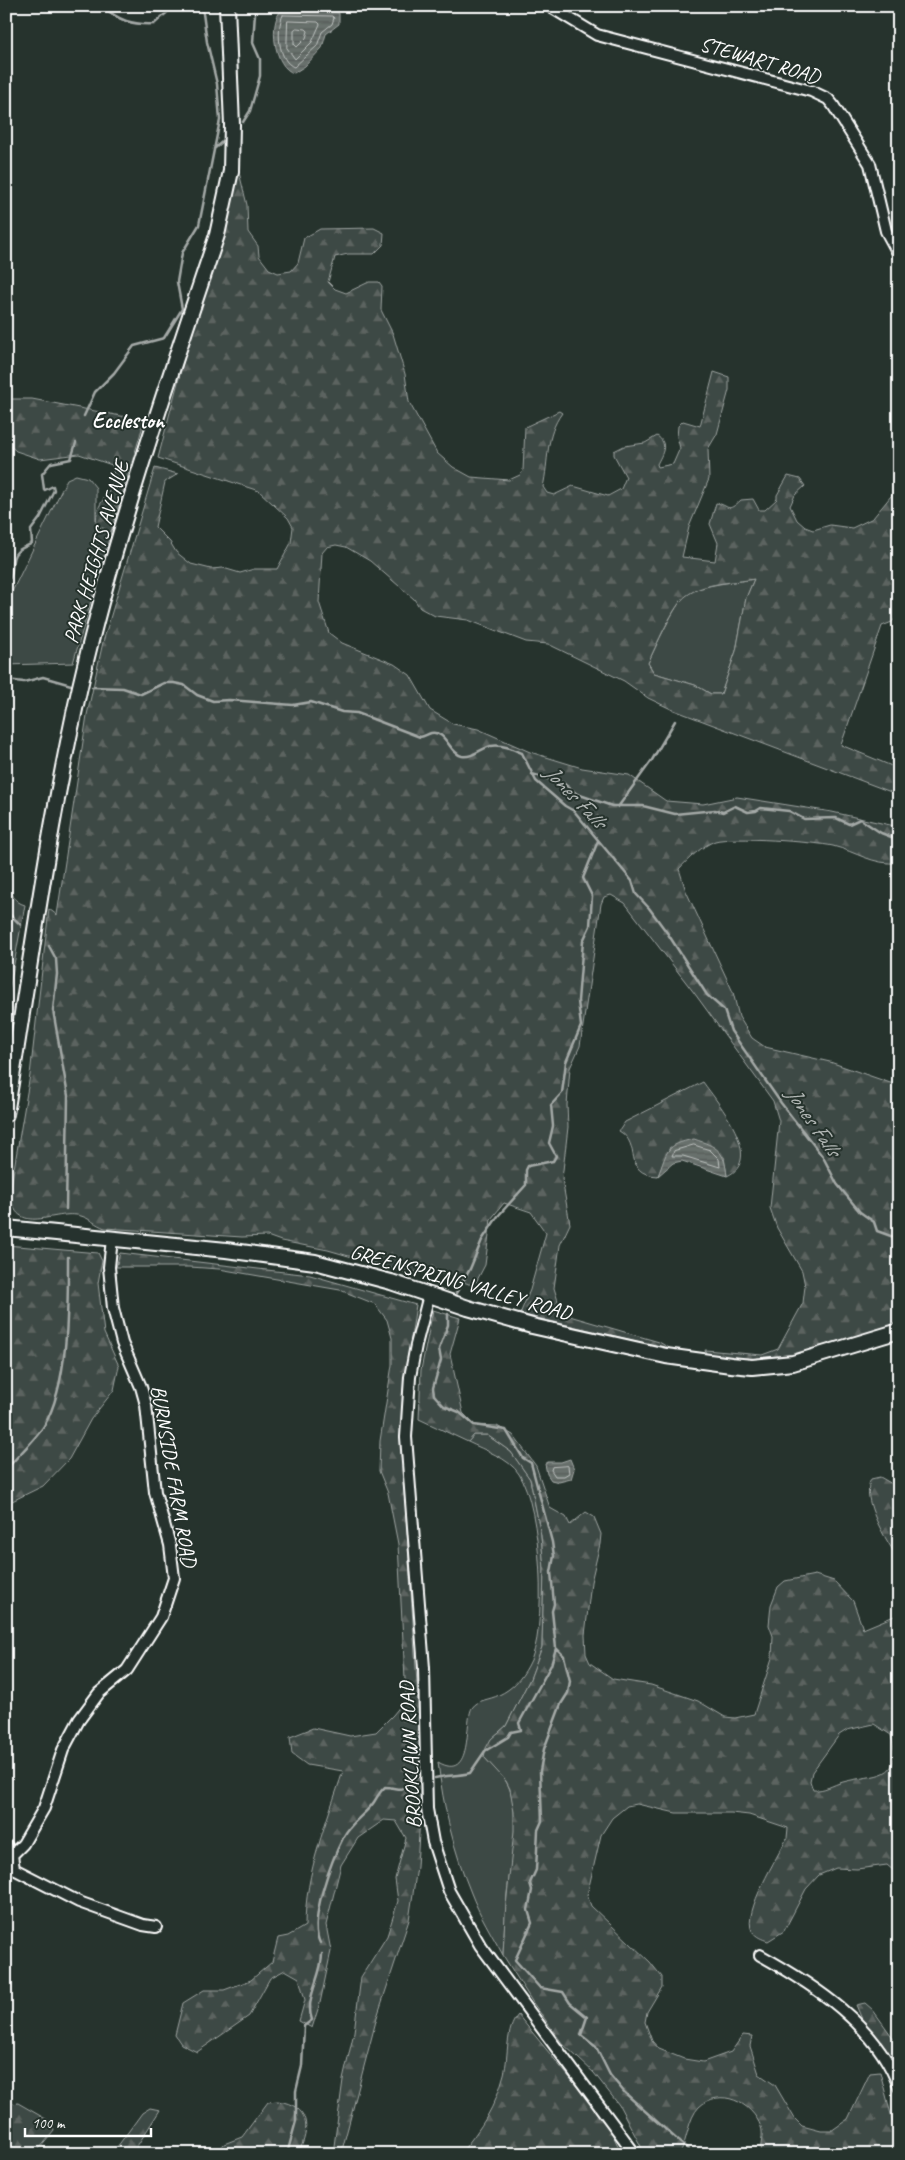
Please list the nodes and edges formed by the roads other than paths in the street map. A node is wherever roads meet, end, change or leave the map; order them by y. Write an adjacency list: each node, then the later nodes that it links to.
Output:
1 (227, 6): 4 (main road, PARK HEIGHTS AVENUE)
2 (549, 6): 3 (street, STEWART ROAD)
3 (899, 255)
4 (6, 1114)
5 (6, 1228): 6 (main road, GREENSPRING VALLEY ROAD)
6 (112, 1239): 7 (main road, GREENSPRING VALLEY ROAD); 10 (street, BURNSIDE FARM ROAD)
7 (429, 1295): 8 (main road, GREENSPRING VALLEY ROAD); 14 (street, BROOKLAWN ROAD)
8 (899, 1331)
9 (6, 1845): 10 (street)
10 (12, 1855): 11 (street)
11 (156, 1927)
12 (760, 1955): 13 (street)
13 (899, 2087)
14 (635, 2154)

